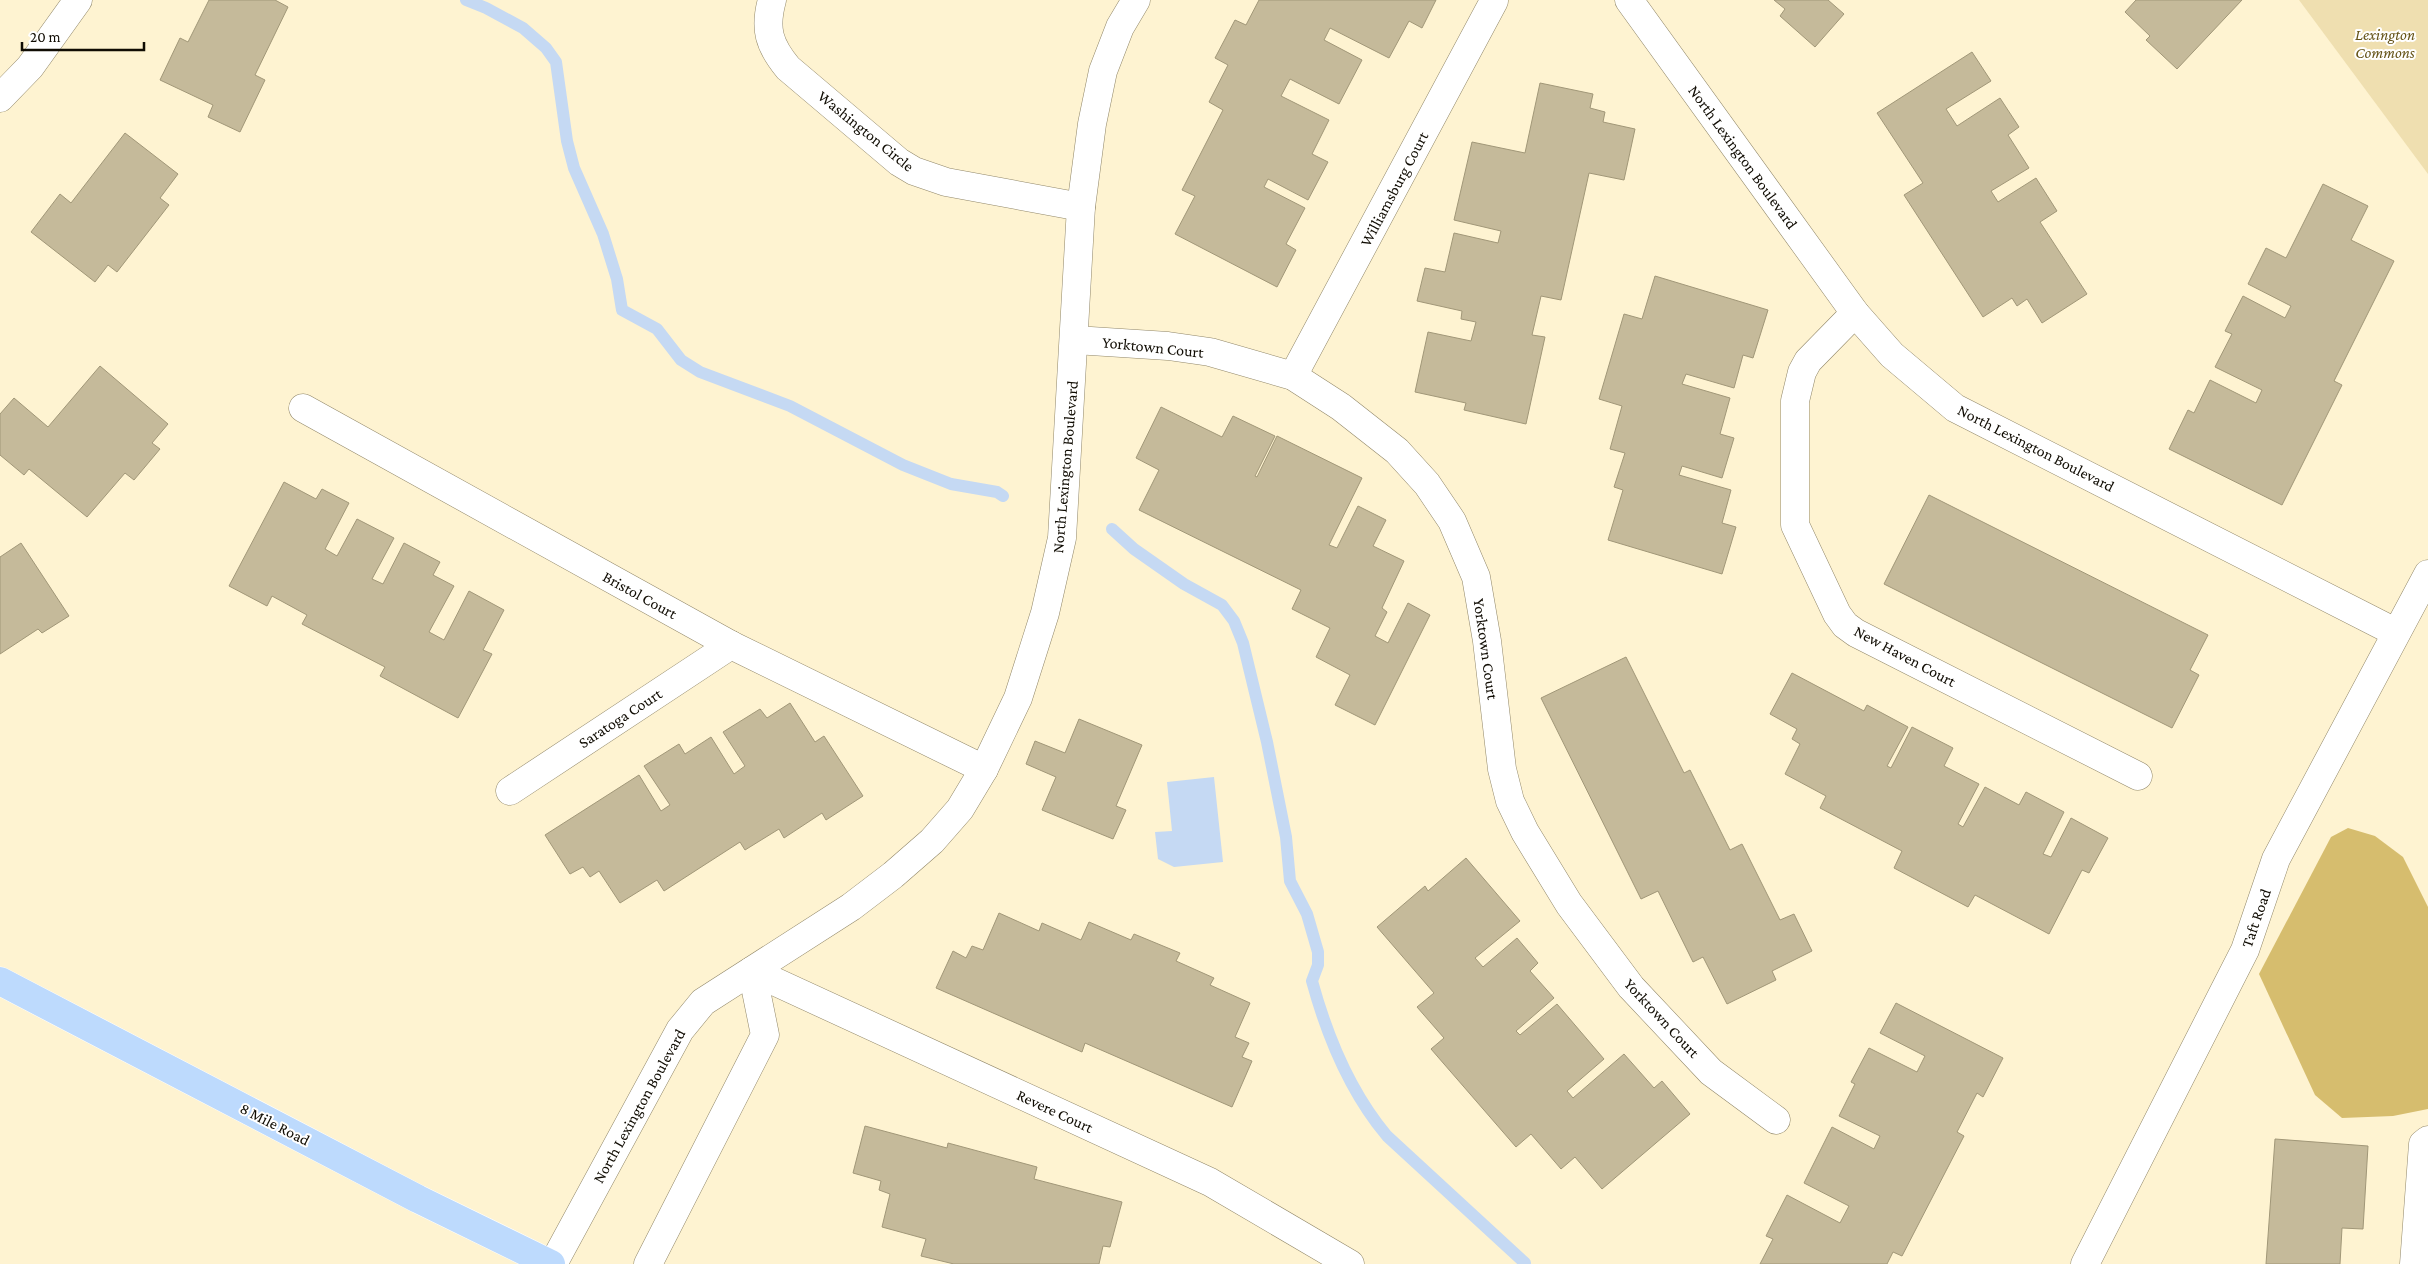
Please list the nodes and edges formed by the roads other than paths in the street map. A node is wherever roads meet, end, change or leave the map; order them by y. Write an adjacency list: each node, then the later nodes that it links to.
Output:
1 (78, 0): 6 (street)
2 (772, 0): 7 (street, Washington Circle)
3 (1136, 0): 7 (street, North Lexington Boulevard)
4 (1629, 0): 8 (street, North Lexington Boulevard)
5 (1494, 1): 10 (street, Williamsburg Court)
6 (0, 98)
7 (1081, 207): 9 (street, North Lexington Boulevard)
8 (1855, 313): 13 (street, North Lexington Boulevard); 16 (street, New Haven Court)
9 (1074, 340): 10 (street, Yorktown Court); 15 (street, North Lexington Boulevard)
10 (1293, 376): 20 (street, Yorktown Court)
11 (303, 408): 14 (street, Bristol Court)
12 (2428, 574): 13 (street, Taft Road)
13 (2395, 632): 25 (street, Taft Road)
14 (731, 645): 15 (street, Bristol Court); 17 (street, Saratoga Court)
15 (984, 770): 18 (street, North Lexington Boulevard)
16 (2138, 776)
17 (510, 792)
18 (752, 972): 22 (street, North Lexington Boulevard); 23 (street); 24 (street, Revere Court)
19 (0, 981): 22 (main road, 8 Mile Road)
20 (1776, 1120)
21 (2428, 1140): 26 (street)
22 (552, 1264)
23 (648, 1264)
24 (1350, 1264)
25 (2085, 1264)
26 (2414, 1264)

